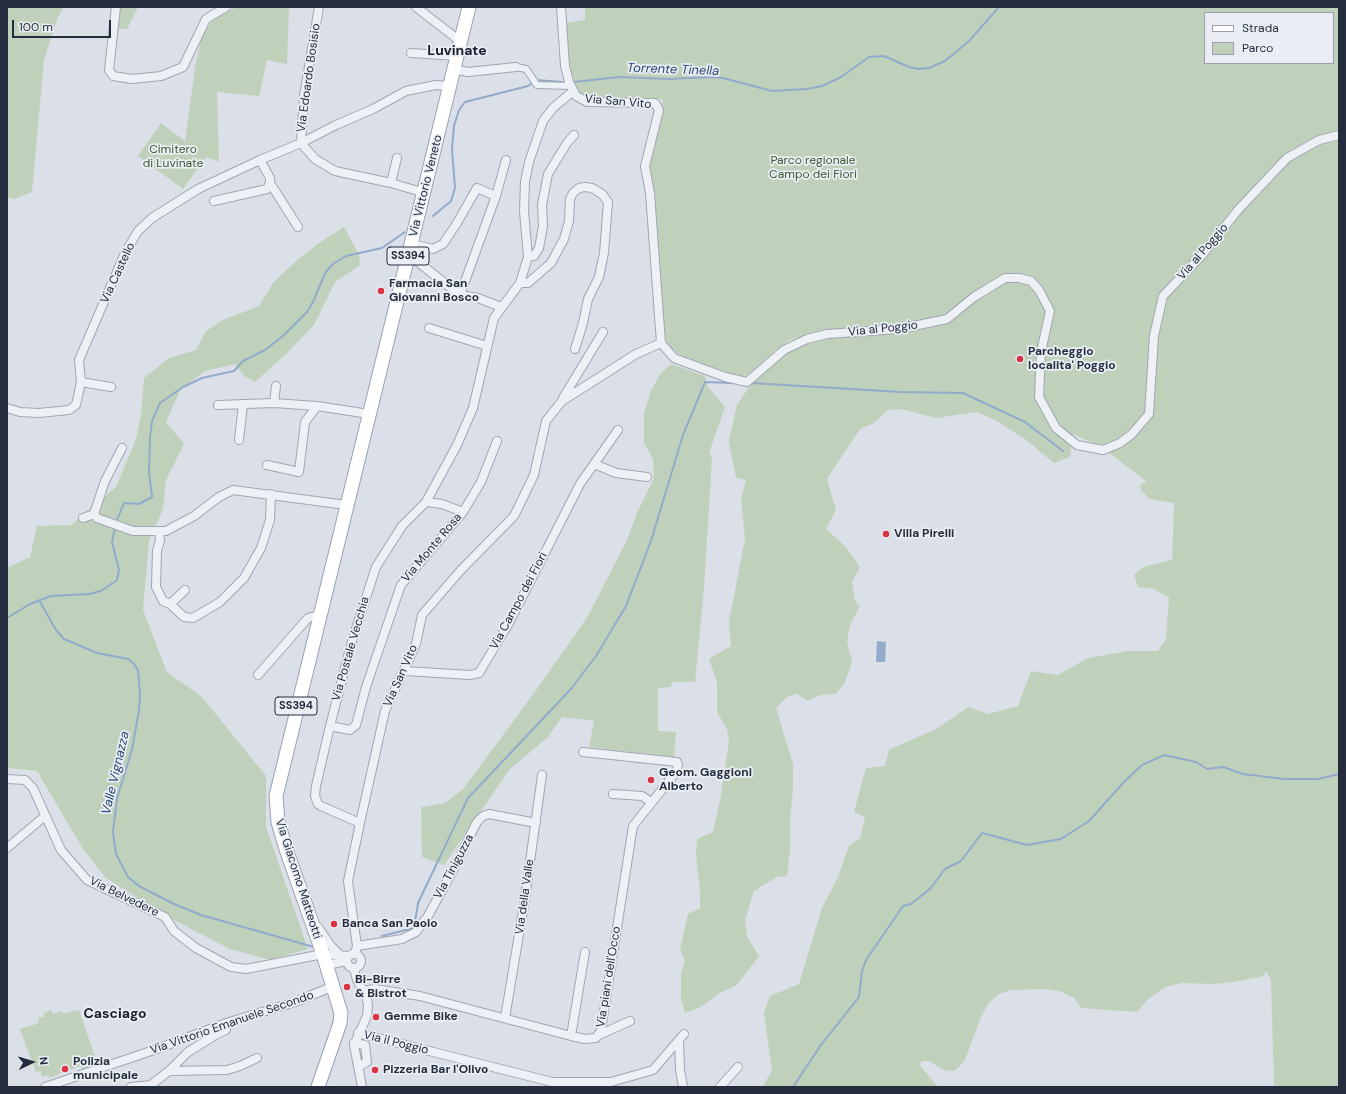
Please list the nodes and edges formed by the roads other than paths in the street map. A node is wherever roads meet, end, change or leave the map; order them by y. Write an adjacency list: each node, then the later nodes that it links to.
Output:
1 (116, 7): 2 (street)
2 (226, 7)
3 (319, 7): 16 (street, Via Edoardo Bosisio)
4 (416, 7): 7 (street)
5 (469, 7): 7 (main road, Via Vittorio Veneto / SS394)
6 (560, 7): 13 (street, Via San Vito)
7 (461, 40): 9 (main road, Via Vittorio Veneto / SS394)
8 (411, 53): 9 (street)
9 (457, 56): 11 (main road, Via Vittorio Veneto / SS394)
10 (516, 67): 11 (street); 13 (street)
11 (454, 69): 12 (main road, Via Vittorio Veneto / SS394)
12 (450, 86): 16 (street, Via Castello); 22 (main road, Via Vittorio Veneto / SS394)
13 (572, 88): 27 (street, Via Postale Vecchia); 33 (street, Via San Vito)
14 (574, 135): 27 (street, Via Postale Vecchia)
15 (1339, 135): 33 (street, Via al Poggio)
16 (301, 143): 18 (street, Via Castello); 20 (street, Via Edoardo Bosisio)
17 (397, 158): 20 (street)
18 (260, 160): 21 (street); 36 (street, Via Castello)
19 (506, 160): 23 (street)
20 (391, 182): 22 (street, Via Edoardo Bosisio)
21 (270, 183): 24 (street); 25 (street)
22 (425, 193): 26 (main road, Via Vittorio Veneto / SS394)
23 (496, 196): 26 (street); 29 (street)
24 (214, 201)
25 (298, 227)
26 (410, 250): 29 (street); 45 (main road, Via Vittorio Veneto / SS394)
27 (528, 257): 28 (street, Via Postale Vecchia)
28 (520, 283): 30 (street, Via Postale Vecchia); 35 (street, Via Postale Vecchia)
29 (460, 295): 30 (street)
30 (501, 307): 34 (street, Via Postale Vecchia)
31 (429, 328): 34 (street)
32 (603, 332): 39 (street)
33 (661, 343): 39 (street)
34 (487, 346): 54 (street, Via Postale Vecchia)
35 (575, 350)
36 (81, 382): 38 (street); 44 (street, Via Castello)
37 (276, 386): 40 (street)
38 (111, 387)
39 (562, 400): 63 (street, Via San Vito)
40 (274, 403): 41 (street); 43 (street)
41 (243, 404): 42 (street); 47 (street)
42 (218, 405)
43 (317, 406): 45 (street); 51 (street)
44 (7, 408)
45 (369, 414): 55 (main road, Via Vittorio Veneto / SS394)
46 (618, 430): 50 (street, Via Campo dei Fiori)
47 (239, 440)
48 (497, 441): 56 (street, Via Monte Rosa)
49 (122, 448): 57 (street)
50 (594, 464): 52 (street); 63 (street, Via Campo dei Fiori)
51 (267, 466)
52 (647, 477)
53 (271, 494): 55 (street); 59 (street); 61 (street)
54 (426, 502): 56 (street); 65 (street, Via Postale Vecchia)
55 (346, 505): 62 (main road, Via Giacomo Matteotti / SS394)
56 (463, 512): 65 (street, Via Monte Rosa)
57 (94, 514): 58 (street); 59 (street)
58 (83, 518)
59 (159, 532): 61 (street)
60 (185, 590): 61 (street)
61 (170, 604)
62 (319, 615): 64 (street); 75 (main road, Via Giacomo Matteotti / SS394)
63 (405, 671): 72 (street, Via San Vito)
64 (258, 675)
65 (330, 726): 72 (street, Via Postale Vecchia)
66 (583, 752): 70 (street, Via piani dell'Occo)
67 (542, 775): 73 (street, Via della Valle)
68 (7, 778): 71 (street, Via Belvedere)
69 (614, 794): 70 (street)
70 (651, 802): 87 (street, Via piani dell'Occo)
71 (45, 816): 74 (street); 79 (street, Via Belvedere)
72 (360, 823): 78 (street)
73 (536, 823): 78 (street, Via Tiniguzza); 83 (street, Via della Valle)
74 (7, 848)
75 (306, 907): 77 (street); 79 (main road, Via Giacomo Matteotti / SS394)
76 (585, 952): 88 (street)
77 (339, 954): 78 (street); 79 (street)
78 (352, 954): 79 (street, Via Tiniguzza); 80 (street); 80 (street)
79 (325, 959): 81 (main road, Via Giacomo Matteotti / SS394)
80 (354, 969): 82 (street)
81 (334, 986): 85 (street, Via Vittorio Emanuele Secondo); 95 (main road, Via Giacomo Matteotti / SS394)
82 (364, 991): 83 (street, Via piani dell'Occo); 86 (street)
83 (505, 1018): 88 (street, Via piani dell'Occo)
84 (630, 1021): 87 (street)
85 (226, 1023): 91 (street); 93 (street, Via Vittorio Emanuele Secondo)
86 (358, 1033): 96 (street); 97 (street, Via il Poggio)
87 (599, 1035): 88 (street, Via piani dell'Occo)
88 (571, 1036)
89 (257, 1058): 91 (street)
90 (738, 1067): 98 (street)
91 (169, 1071): 92 (street)
92 (151, 1086): 94 (street)
93 (45, 1087)
94 (131, 1087)
95 (318, 1087)
96 (362, 1087)
97 (683, 1087)
98 (720, 1087)

